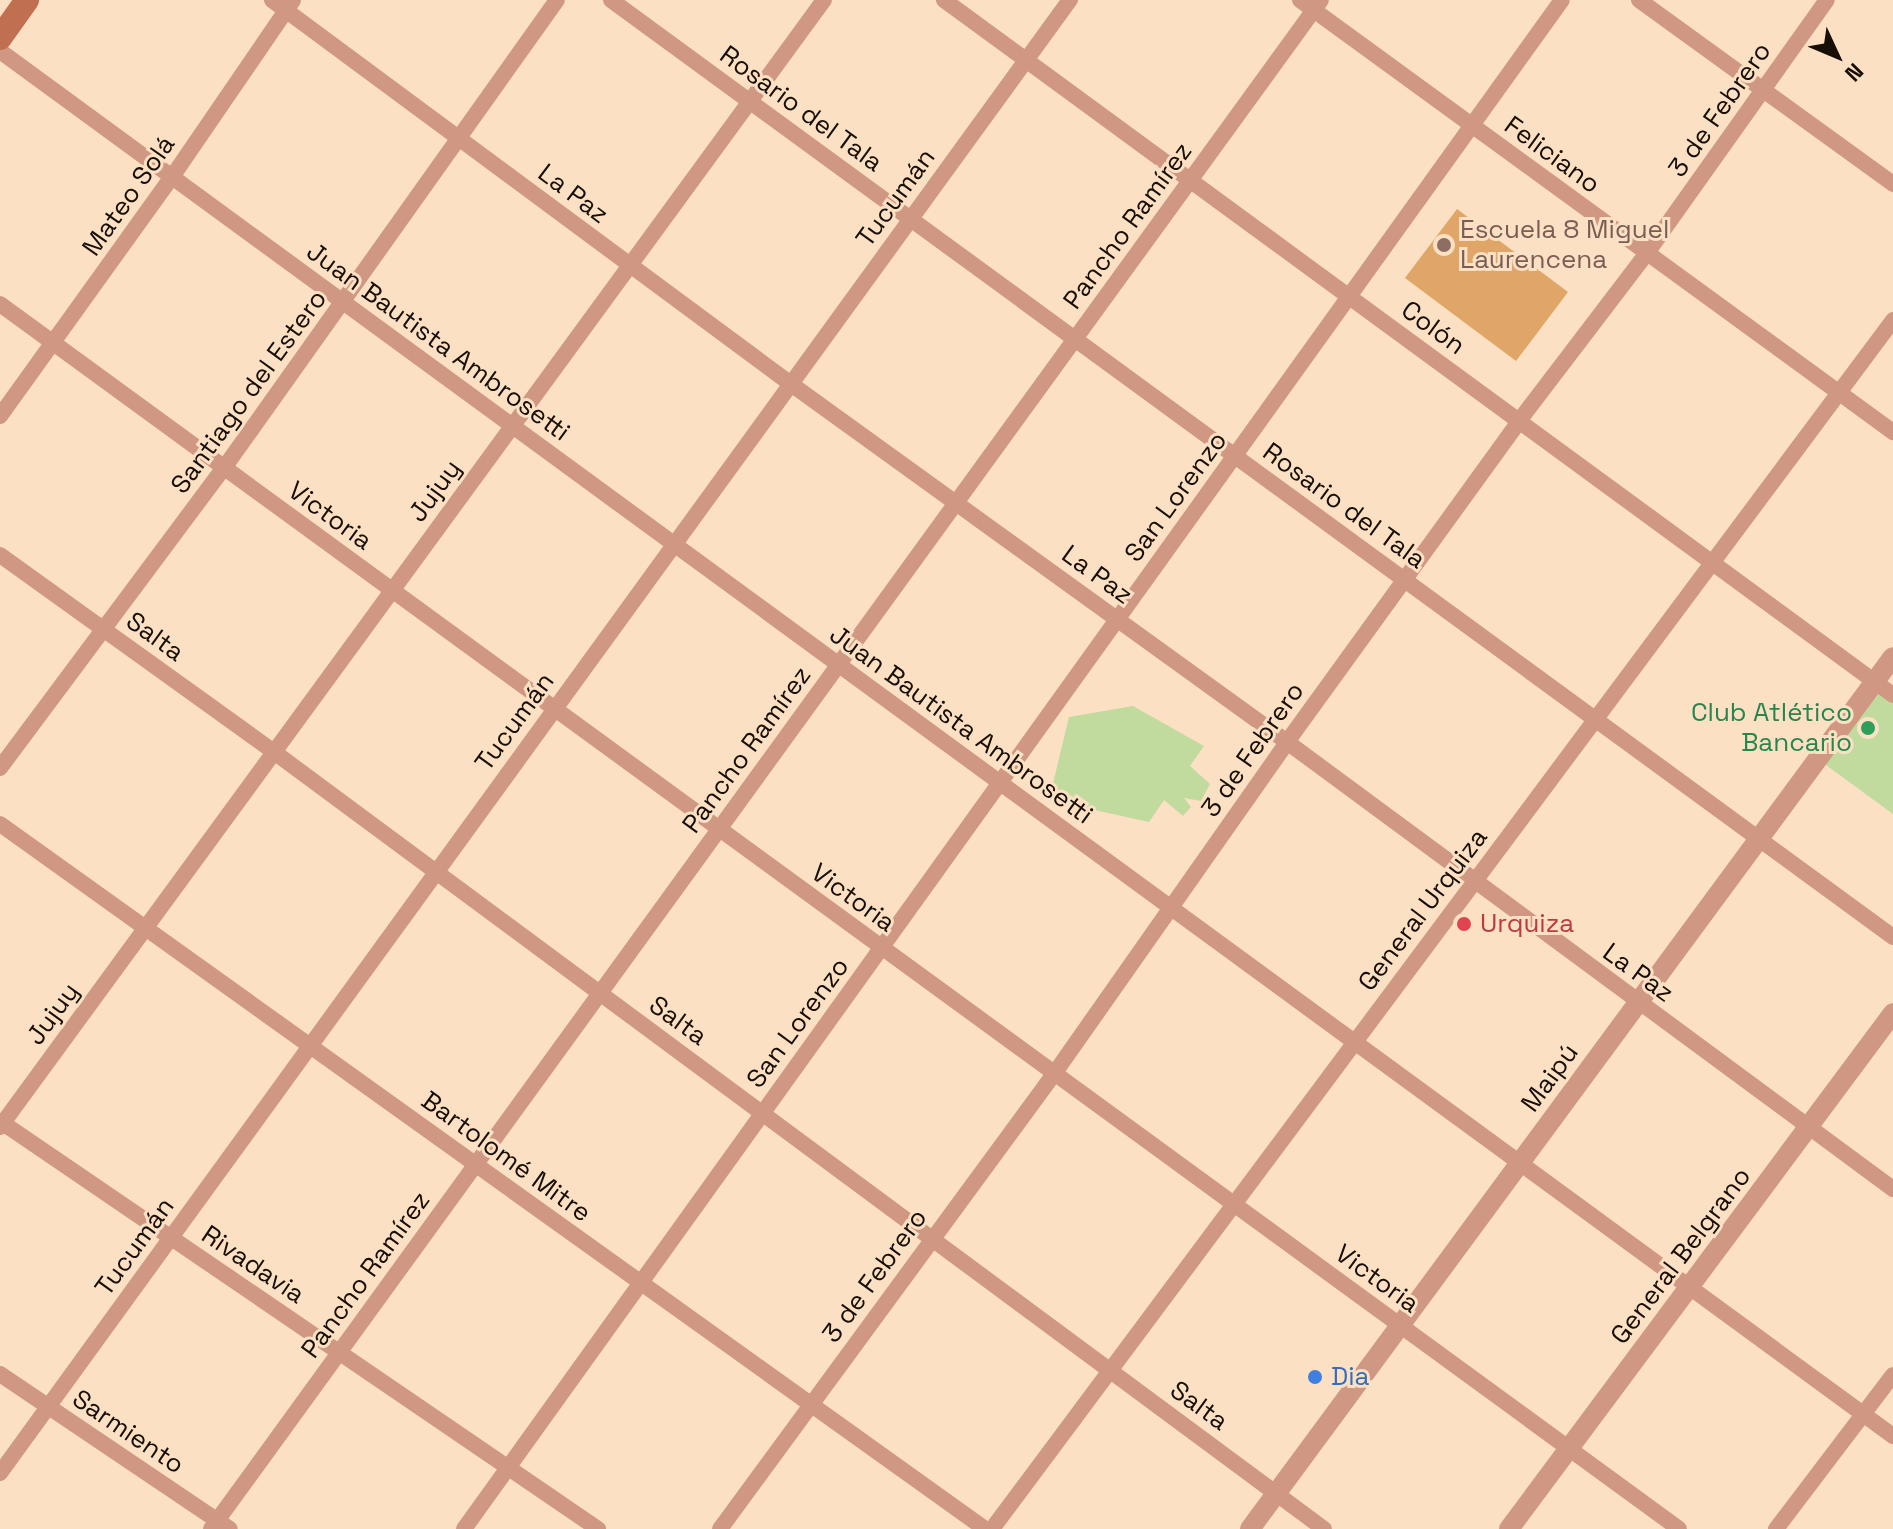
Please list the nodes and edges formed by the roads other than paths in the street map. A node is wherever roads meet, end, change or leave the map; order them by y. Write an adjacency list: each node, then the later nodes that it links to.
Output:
1 (27, 0): 12 (main road)
2 (557, 0): 18 (street, Santiago del Estero)
3 (611, 0): 16 (street, Rosario del Tala)
4 (824, 0): 16 (street, Jujuy)
5 (944, 0): 14 (street, Colón)
6 (1070, 0): 14 (street, Tucumán)
7 (1562, 0): 17 (street, San Lorenzo)
8 (1639, 0): 15 (street)
9 (1827, 0): 15 (street, 3 de Febrero)
10 (284, 3): 18 (street, La Paz); 19 (street, Mateo Solá)
11 (1312, 3): 17 (street, Feliciano); 20 (street, Pancho Ramírez)
12 (0, 38)
13 (0, 51): 19 (street, Juan Bautista Ambrosetti)
14 (1026, 60): 20 (street, Colón); 22 (street, Tucumán)
15 (1763, 91): 21 (street); 23 (street, 3 de Febrero)
16 (750, 102): 22 (street, Rosario del Tala); 24 (street, Jujuy)
17 (1472, 126): 23 (street, Feliciano); 25 (street, San Lorenzo)
18 (457, 137): 24 (street, La Paz); 26 (street, Santiago del Estero)
19 (172, 177): 26 (street, Juan Bautista Ambrosetti); 30 (street, Mateo Solá)
20 (1190, 181): 25 (street, Colón); 29 (street, Pancho Ramírez)
21 (1893, 184)
22 (911, 219): 29 (street, Rosario del Tala); 31 (street, Tucumán)
23 (1647, 253): 32 (street, Feliciano); 34 (street, 3 de Febrero)
24 (630, 265): 31 (street, La Paz); 35 (street, Jujuy)
25 (1349, 297): 34 (street, Colón); 37 (street, San Lorenzo)
26 (344, 303): 35 (street, Juan Bautista Ambrosetti); 38 (street, Santiago del Estero)
27 (0, 304): 30 (street, Victoria)
28 (1893, 320): 32 (street, General Urquiza)
29 (1075, 339): 37 (street, Rosario del Tala); 39 (street, Pancho Ramírez)
30 (53, 344): 33 (street, Mateo Solá); 38 (street, Victoria)
31 (791, 384): 39 (street, La Paz); 40 (street, Tucumán)
32 (1838, 392): 36 (street, Feliciano); 42 (street, General Urquiza)
33 (0, 416)
34 (1519, 421): 42 (street, Colón); 43 (street, 3 de Febrero)
35 (512, 426): 40 (street, Juan Bautista Ambrosetti); 44 (street, Jujuy)
36 (1893, 432)
37 (1235, 456): 43 (street, Rosario del Tala); 45 (street, San Lorenzo)
38 (224, 468): 44 (street, Victoria); 46 (street, Santiago del Estero)
39 (956, 503): 45 (street, La Paz); 48 (street, Pancho Ramírez)
40 (674, 545): 48 (street, Juan Bautista Ambrosetti); 51 (street, Tucumán)
41 (0, 555): 46 (street, Salta)
42 (1711, 563): 49 (street, Colón); 52 (street, General Urquiza)
43 (1404, 580): 52 (street, Rosario del Tala); 53 (street, 3 de Febrero)
44 (392, 591): 51 (street, Victoria); 54 (street, Jujuy)
45 (1117, 620): 53 (street, La Paz); 56 (street, San Lorenzo)
46 (103, 629): 54 (street, Salta); 55 (street, Santiago del Estero)
47 (1893, 657): 49 (street, Maipú)
48 (839, 665): 56 (street, Juan Bautista Ambrosetti); 58 (street, Pancho Ramírez)
49 (1874, 681): 50 (street, Colón); 59 (street, Maipú)
50 (1893, 695)
51 (554, 709): 58 (street, Victoria); 60 (street, Tucumán)
52 (1595, 719): 59 (street, Rosario del Tala); 61 (street, General Urquiza)
53 (1287, 742): 61 (street, La Paz); 62 (street, 3 de Febrero)
54 (274, 752): 60 (street, Salta); 63 (street, Jujuy)
55 (0, 768)
56 (1000, 783): 62 (street, Juan Bautista Ambrosetti); 65 (street, San Lorenzo)
57 (0, 824): 63 (street, Bartolomé Mitre)
58 (719, 829): 65 (street, Victoria); 66 (street, Pancho Ramírez)
59 (1758, 838): 64 (street, Rosario del Tala); 67 (street, Maipú)
60 (436, 872): 66 (street, Salta); 70 (street, Tucumán)
61 (1474, 881): 67 (street, La Paz); 69 (street, General Urquiza)
62 (1172, 909): 69 (street, Juan Bautista Ambrosetti); 71 (street, 3 de Febrero)
63 (145, 928): 70 (street, Bartolomé Mitre); 73 (street, Jujuy)
64 (1893, 937)
65 (882, 948): 71 (street, Victoria); 72 (street, San Lorenzo)
66 (600, 994): 72 (street, Salta); 76 (street, Pancho Ramírez)
67 (1637, 1002): 74 (street, La Paz); 75 (street, Maipú)
68 (1893, 1013): 74 (street, General Belgrano)
69 (1354, 1043): 75 (street, Juan Bautista Ambrosetti); 78 (street, General Urquiza)
70 (310, 1046): 76 (street, Bartolomé Mitre); 79 (street, Tucumán)
71 (1054, 1074): 78 (street, Victoria); 80 (street, 3 de Febrero)
72 (762, 1114): 80 (street, Salta); 81 (street, San Lorenzo)
73 (1, 1124): 79 (street, Rivadavia)
74 (1808, 1127): 77 (street, La Paz); 82 (street, General Belgrano)
75 (1521, 1164): 82 (street, Juan Bautista Ambrosetti); 83 (street, Maipú)
76 (476, 1165): 81 (street, Bartolomé Mitre); 84 (street, Pancho Ramírez)
77 (1893, 1189)
78 (1234, 1205): 83 (street, Victoria); 85 (street, General Urquiza)
79 (171, 1238): 84 (street, Rivadavia); 89 (street, Tucumán)
80 (932, 1239): 85 (street, Salta); 88 (street, 3 de Febrero)
81 (641, 1283): 88 (street, Bartolomé Mitre); 93 (street, San Lorenzo)
82 (1690, 1288): 90 (street, Juan Bautista Ambrosetti); 92 (street, General Belgrano)
83 (1402, 1327): 92 (street, Victoria); 95 (street, Maipú)
84 (339, 1353): 93 (street, Rivadavia); 96 (street, Pancho Ramírez)
85 (1110, 1371): 95 (street, Salta); 101 (street, General Urquiza)
86 (0, 1374): 89 (street, Sarmiento)
87 (1893, 1375): 90 (street)
88 (810, 1404): 99 (street, 3 de Febrero); 100 (street, Bartolomé Mitre)
89 (48, 1407): 94 (street, Tucumán); 96 (street, Sarmiento)
90 (1863, 1415): 91 (street, Juan Bautista Ambrosetti); 106 (street)
91 (1893, 1436)
92 (1569, 1448): 104 (street, General Belgrano); 105 (street, Victoria)
93 (508, 1468): 97 (street, San Lorenzo); 98 (street, Rivadavia)
94 (0, 1473)
95 (1277, 1494): 102 (street, Maipú); 103 (street, Salta)
96 (219, 1526)
97 (464, 1529)
98 (598, 1529)
99 (720, 1529)
100 (985, 1529)
101 (992, 1529)
102 (1250, 1529)
103 (1324, 1529)
104 (1509, 1529)
105 (1679, 1529)
106 (1776, 1529)

